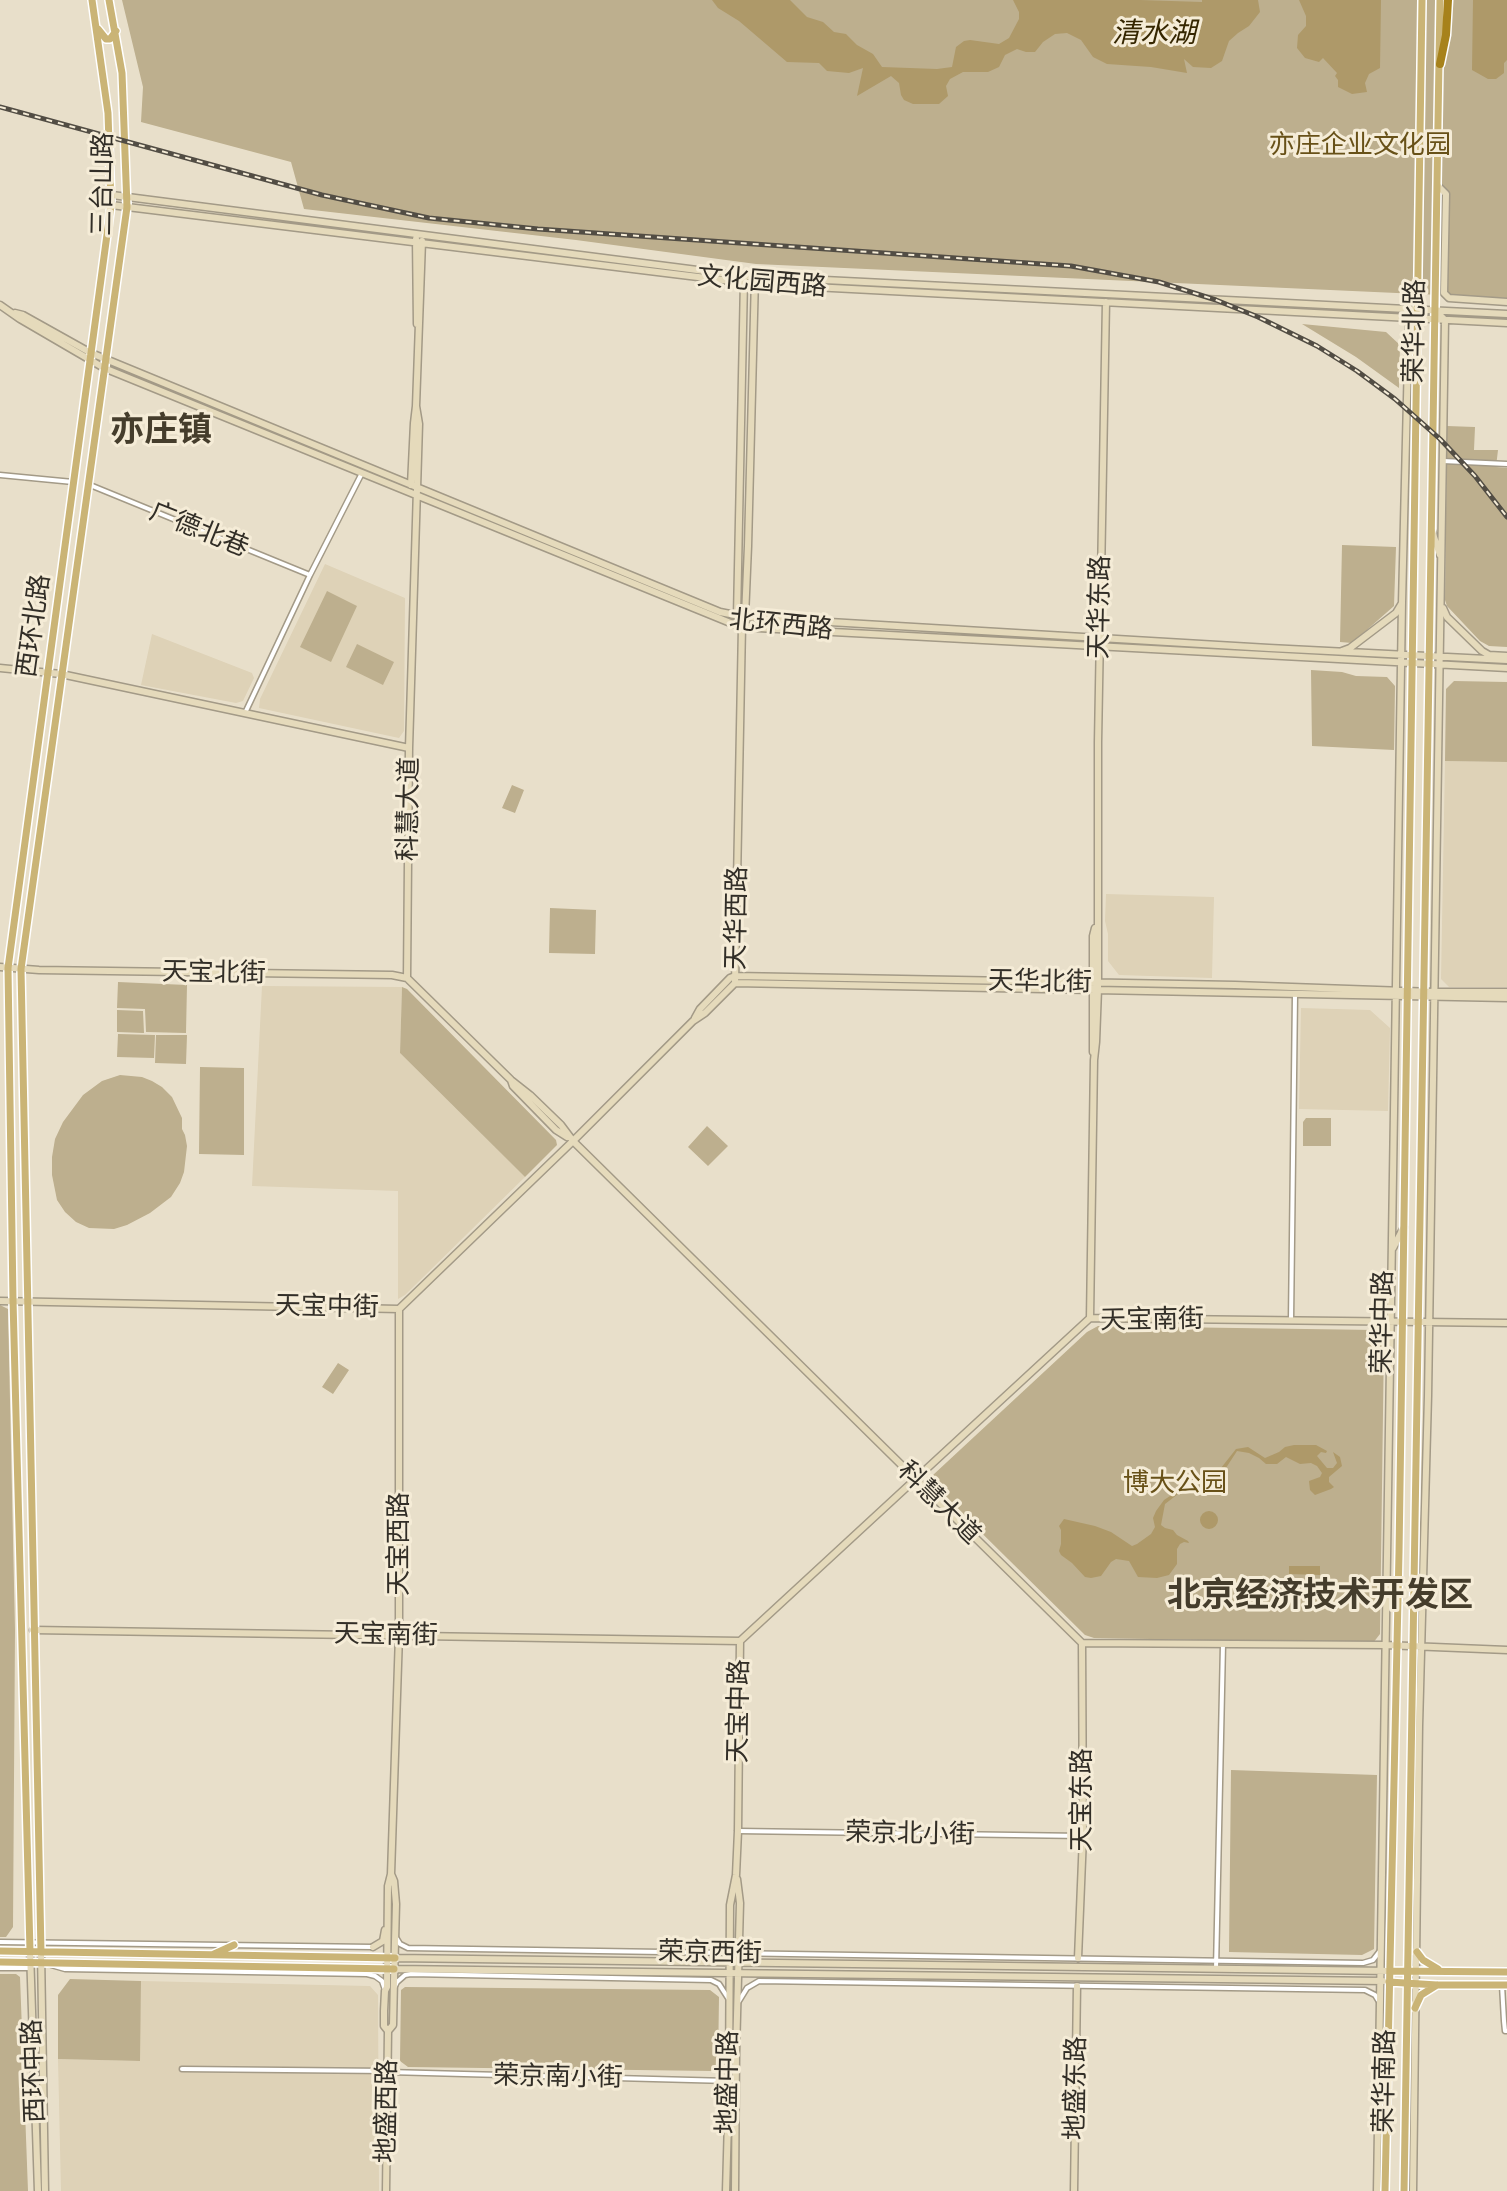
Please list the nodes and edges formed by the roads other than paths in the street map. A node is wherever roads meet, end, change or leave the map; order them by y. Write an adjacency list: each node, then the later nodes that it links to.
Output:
1 (92, 0): 6 (main road, 三台山路)
2 (109, 0): 7 (main road, 三台山路)
3 (1422, 0): 21 (main road, 荣华北路)
4 (1440, 0): 8 (main road, 荣华北路)
5 (1448, 0): 8 (highway)
6 (95, 24): 7 (main road); 10 (main road, 三台山路)
7 (116, 30): 11 (main road, 三台山路)
8 (1440, 64): 9 (main road, 荣华北路)
9 (1438, 186): 18 (street); 20 (main road, 荣华北路)
10 (112, 195): 11 (street, 文化园西路); 12 (main road, 三台山路)
11 (127, 197): 13 (main road, 三台山路); 14 (street, 文化园西路)
12 (111, 205): 13 (street, 文化园西路); 27 (main road, 三台山路)
13 (127, 207): 14 (street, 文化园西路); 28 (main road, 三台山路)
14 (419, 239): 15 (street, 文化园西路); 37 (street, 科慧大道)
15 (744, 280): 16 (street, 文化园西路); 45 (street, 天华西路)
16 (755, 280): 17 (street, 文化园西路); 45 (street, 天华西路)
17 (1106, 298): 21 (street, 文化园西路); 23 (street, 文化园西路); 47 (street, 天华东路)
18 (1507, 302)
19 (0, 305): 27 (street, 北环西路)
20 (1435, 310): 21 (street); 22 (street); 24 (main road, 荣华北路); 25 (street)
21 (1418, 314): 23 (street); 24 (street); 39 (main road, 荣华北路)
22 (1507, 314)
23 (1407, 318): 40 (street)
24 (1435, 319): 25 (street); 30 (main road, 荣华北路)
25 (1445, 320): 26 (street); 29 (street)
26 (1507, 323)
27 (90, 357): 28 (street, 北环西路); 35 (main road, 西环北路)
28 (104, 364): 33 (street, 北环西路); 36 (main road, 西环北路); 37 (street, 北环西路)
29 (1444, 398): 30 (street); 31 (street)
30 (1433, 420): 38 (main road, 荣华北路)
31 (1443, 461): 32 (street); 41 (street)
32 (1507, 464)
33 (362, 473): 37 (street, 北环西路); 42 (street)
34 (0, 475): 35 (street)
35 (74, 482): 57 (main road, 西环北路)
36 (87, 484): 42 (street, 广德北巷); 58 (main road, 西环北路)
37 (415, 489): 45 (street, 北环西路); 46 (street, 北环西路); 61 (street, 科慧大道)
38 (1431, 528): 41 (street); 53 (main road, 荣华北路)
39 (1414, 532): 40 (street); 52 (main road, 荣华北路)
40 (1404, 555): 43 (street)
41 (1442, 558): 44 (street)
42 (310, 575): 59 (street)
43 (1402, 603): 49 (street); 50 (street)
44 (1441, 605): 51 (street); 54 (street)
45 (741, 616): 46 (street, 天华西路); 47 (street, 北环西路)
46 (742, 626): 48 (street, 北环西路); 68 (street, 天华西路)
47 (1099, 637): 48 (street, 天华东路); 49 (street, 北环西路)
48 (1099, 646): 50 (street, 北环西路); 69 (street, 天华东路)
49 (1340, 652): 50 (street, 北环西路)
50 (1402, 658): 52 (street, 北环西路); 64 (street)
51 (1507, 658): 54 (street)
52 (1412, 659): 53 (street, 北环西路); 63 (main road, 荣华中路)
53 (1428, 659): 54 (street, 北环西路); 62 (main road, 荣华中路)
54 (1439, 660): 56 (street); 60 (street)
55 (0, 668): 57 (street)
56 (1507, 668)
57 (48, 673): 58 (street); 65 (main road, 西环北路)
58 (61, 674): 59 (street); 66 (main road, 西环北路)
59 (245, 713): 61 (street)
60 (1438, 746): 62 (street); 75 (street)
61 (409, 748): 67 (street, 科慧大道)
62 (1427, 767): 74 (main road, 荣华中路)
63 (1409, 898): 64 (street); 73 (main road, 荣华中路)
64 (1397, 923): 72 (street)
65 (4, 968): 66 (street, 天宝北街); 82 (main road, 西环北路)
66 (21, 969): 67 (street, 天宝北街); 84 (main road, 西环北路)
67 (407, 978): 79 (street, 科慧大道)
68 (735, 979): 69 (street, 天华北街); 79 (street, 天华西路)
69 (1095, 986): 71 (street, 天华北街); 72 (street, 天华北街); 86 (street, 天华东路)
70 (1507, 992): 75 (street)
71 (1295, 993): 72 (street, 天华北街); 87 (street)
72 (1396, 993): 73 (street, 天华北街); 81 (street)
73 (1408, 994): 74 (street, 天华北街); 80 (main road, 荣华中路)
74 (1422, 994): 75 (street, 天华北街); 78 (main road, 荣华中路)
75 (1434, 995): 76 (street); 77 (street)
76 (1507, 998)
77 (1433, 1072): 78 (street); 91 (street)
78 (1421, 1092): 90 (main road, 荣华中路)
79 (573, 1141): 85 (street, 天宝中街); 95 (street, 科慧大道)
80 (1404, 1227): 81 (street); 89 (main road, 荣华中路)
81 (1392, 1250): 88 (street)
82 (13, 1300): 83 (street, 天宝中街); 84 (street, 天宝中街); 120 (main road, 西环北路)
83 (0, 1301)
84 (28, 1301): 85 (street, 天宝中街); 98 (main road, 西环北路)
85 (399, 1309): 99 (street, 天宝西路)
86 (1090, 1318): 87 (street, 天宝南街); 95 (street, 天宝南街)
87 (1291, 1320): 88 (street, 天宝南街)
88 (1390, 1321): 89 (street, 天宝南街); 97 (street)
89 (1403, 1321): 90 (street, 天宝南街); 96 (main road, 荣华中路)
90 (1419, 1322): 91 (street, 天宝南街); 94 (main road, 荣华中路)
91 (1429, 1322): 92 (street, 天宝南街); 93 (street)
92 (1507, 1323)
93 (1428, 1396): 94 (street); 106 (street)
94 (1417, 1417): 105 (main road, 荣华中路)
95 (915, 1479): 100 (street, 天宝中路); 101 (street, 科慧大道)
96 (1399, 1553): 97 (street); 104 (main road, 荣华中路)
97 (1386, 1579): 103 (street)
98 (33, 1630): 99 (street, 天宝南街); 121 (main road, 西环北路)
99 (399, 1635): 100 (street, 天宝南街); 113 (street, 天宝西路)
100 (740, 1641): 110 (street, 天宝中路)
101 (1082, 1643): 102 (street); 111 (street, 天宝东路)
102 (1223, 1644): 103 (street); 131 (street)
103 (1385, 1645): 104 (street); 115 (street)
104 (1397, 1646): 105 (street); 112 (main road, 荣华中路)
105 (1411, 1647): 106 (street); 109 (main road, 荣华中路)
106 (1421, 1647): 107 (street); 108 (street)
107 (1507, 1650)
108 (1419, 1726): 109 (street); 125 (street)
109 (1410, 1749): 143 (main road, 荣华中路)
110 (738, 1831): 111 (street, 荣京北小街); 114 (street, 天宝中路)
111 (1083, 1836): 130 (street, 天宝东路)
112 (1391, 1873): 115 (street); 141 (main road, 荣华中路)
113 (391, 1874): 116 (street, 天宝西路); 117 (street, 天宝西路)
114 (736, 1875): 126 (street, 天宝中路); 127 (street, 天宝中路)
115 (1382, 1895): 123 (street)
116 (387, 1911): 122 (street); 129 (street, 天宝西路)
117 (395, 1935): 126 (street); 129 (street, 天宝西路)
118 (0, 1942): 120 (street)
119 (234, 1945): 121 (street); 122 (street); 128 (main road)
120 (30, 1947): 121 (main road, 荣京西街); 124 (main road, 荣京西街); 136 (street, 西环中路)
121 (41, 1947): 128 (main road, 荣京西街); 132 (street, 西环中路)
122 (373, 1947)
123 (1381, 1949): 131 (street); 140 (street)
124 (0, 1951)
125 (1417, 1952): 139 (main road); 142 (street)
126 (730, 1954): 127 (street); 133 (street, 天宝中路)
127 (739, 1954): 130 (street); 134 (street, 天宝中路)
128 (212, 1955): 129 (main road, 荣京西街)
129 (391, 1958): 133 (street, 荣京西街); 137 (street)
130 (1078, 1958): 131 (street)
131 (1217, 1960): 138 (street)
132 (41, 1963): 136 (main road, 荣京西街); 137 (main road, 荣京西街); 154 (street); 167 (street, 西环中路)
133 (730, 1963): 134 (street, 荣京西街); 145 (street, 地盛中路)
134 (739, 1963): 138 (street, 荣京西街); 146 (street, 地盛中路)
135 (0, 1965): 136 (main road, 荣京西街)
136 (31, 1965): 166 (street, 西环中路)
137 (391, 1969): 145 (street, 荣京西街); 153 (street, 地盛西路); 154 (street, 地盛西路)
138 (1216, 1970): 140 (street, 荣京西街)
139 (1440, 1970): 142 (main road); 144 (main road)
140 (1380, 1971): 141 (street, 荣京西街); 147 (street)
141 (1390, 1971): 143 (main road); 147 (main road, 荣华中路)
142 (1416, 1971): 143 (main road); 149 (street)
143 (1407, 1972): 148 (main road, 荣华南路)
144 (1507, 1972)
145 (730, 1974): 146 (street, 荣京西街); 155 (street, 地盛中路)
146 (739, 1974): 147 (street, 荣京西街); 156 (street, 地盛中路)
147 (1385, 1982): 148 (main road); 157 (street); 173 (main road, 荣华南路)
148 (1406, 1983): 149 (main road); 165 (main road, 荣华南路)
149 (1416, 1984): 150 (main road); 158 (street)
150 (1437, 1985): 151 (main road); 158 (main road)
151 (1504, 1985): 160 (street)
152 (1077, 1986): 156 (street); 157 (street); 171 (street, 地盛东路)
153 (394, 1988): 155 (street); 159 (street, 地盛西路)
154 (385, 1991): 159 (street, 地盛西路)
155 (729, 2000): 164 (street, 地盛中路)
156 (739, 2001): 170 (street, 地盛中路)
157 (1380, 2004): 172 (street)
158 (1415, 2008): 161 (street)
159 (388, 2031): 163 (street, 地盛西路)
160 (1507, 2031)
161 (1414, 2066): 165 (street); 175 (street)
162 (182, 2069): 163 (street, 荣京南小街)
163 (388, 2072): 164 (street, 荣京南小街); 168 (street, 地盛西路)
164 (729, 2081): 169 (street, 地盛中路)
165 (1405, 2087): 174 (main road, 荣华南路)
166 (38, 2191)
167 (45, 2191)
168 (386, 2191)
169 (726, 2191)
170 (735, 2191)
171 (1074, 2191)
172 (1377, 2191)
173 (1385, 2191)
174 (1404, 2191)
175 (1413, 2191)

